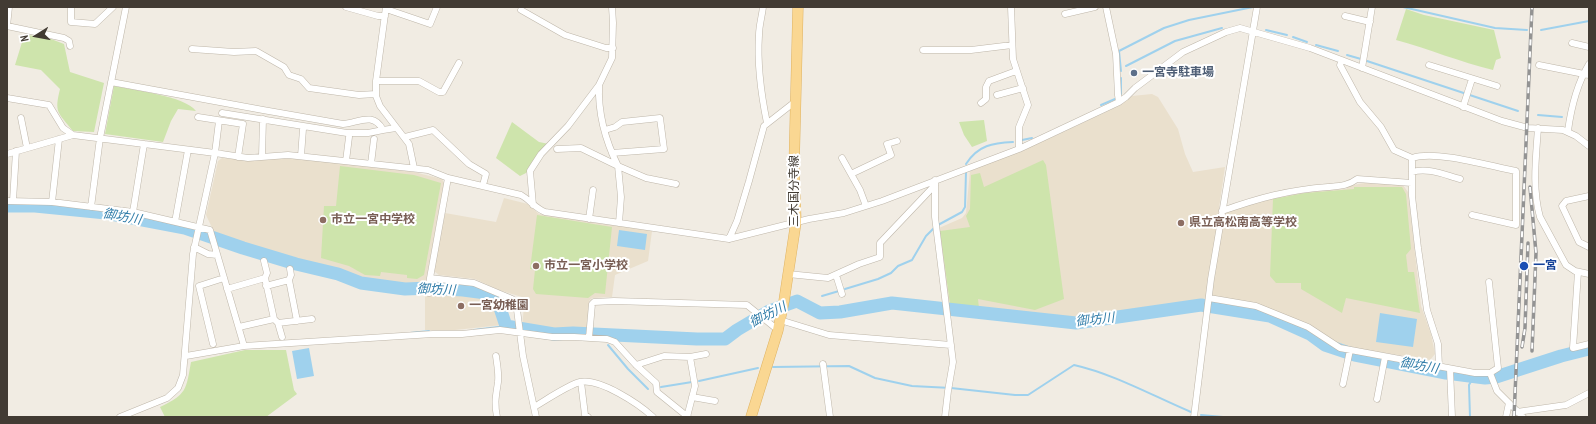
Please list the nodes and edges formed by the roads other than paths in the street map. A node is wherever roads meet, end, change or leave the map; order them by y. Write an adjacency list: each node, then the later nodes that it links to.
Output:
1 (9, 7): 21 (street)
2 (71, 7): 3 (street)
3 (113, 7)
4 (126, 7): 40 (street)
5 (346, 7): 18 (street)
6 (437, 7): 15 (street)
7 (612, 7): 27 (street)
8 (763, 7): 56 (street)
9 (798, 7): 47 (main road, 三木国分寺線)
10 (1011, 7): 24 (street)
11 (1095, 7): 17 (street)
12 (1106, 7): 48 (street)
13 (1257, 7): 22 (street)
14 (1372, 7): 20 (street)
15 (386, 8): 18 (street)
16 (521, 10): 27 (street)
17 (1065, 14)
18 (385, 16): 39 (street)
19 (1345, 16): 20 (street)
20 (1370, 22): 35 (street)
21 (7, 26): 25 (street)
22 (1253, 32): 30 (street); 48 (street); 104 (street)
23 (1572, 43): 26 (street)
24 (1012, 45): 29 (street); 36 (street)
25 (70, 46)
26 (1589, 46)
27 (612, 48): 41 (street)
28 (192, 49): 44 (street)
29 (924, 50)
30 (1342, 60): 35 (street); 84 (street)
31 (459, 63): 39 (street)
32 (1589, 64): 37 (street)
33 (1429, 65): 38 (street)
34 (1539, 65): 37 (street)
35 (1362, 68): 50 (street)
36 (1016, 71): 43 (street); 49 (street)
37 (1586, 74): 62 (street)
38 (1472, 79): 42 (street); 50 (street)
39 (376, 81): 44 (street)
40 (111, 82): 60 (street); 66 (street)
41 (599, 85): 61 (street); 101 (street)
42 (1497, 86)
43 (1023, 88): 45 (street); 74 (street)
44 (376, 94): 57 (street)
45 (997, 95)
46 (7, 98): 63 (street)
47 (796, 101): 56 (street); 109 (main road, 三木国分寺線)
48 (1120, 102): 74 (street)
49 (981, 103)
50 (1463, 107): 58 (street)
51 (222, 113): 54 (street)
52 (198, 117): 55 (street)
53 (21, 118): 72 (street)
54 (263, 120): 60 (street); 80 (street)
55 (219, 121): 77 (street); 82 (street)
56 (767, 123): 112 (street)
57 (396, 128): 60 (street); 65 (street)
58 (1538, 128): 62 (street); 118 (street)
59 (303, 129): 81 (street)
60 (383, 130)
61 (605, 130): 78 (street); 78 (street)
62 (1568, 131): 71 (street)
63 (73, 135): 66 (street); 67 (street)
64 (349, 137): 85 (street)
65 (404, 137): 88 (street); 96 (street)
66 (100, 138): 70 (street); 103 (street)
67 (59, 139): 72 (street); 100 (street)
68 (374, 139): 86 (street)
69 (897, 141): 90 (street)
70 (144, 144): 75 (street); 105 (street)
71 (1589, 146)
72 (27, 148): 76 (street)
73 (557, 149): 87 (street)
74 (1019, 149): 93 (street)
75 (188, 150): 77 (street); 108 (street)
76 (16, 151): 79 (street); 99 (street)
77 (215, 153): 82 (street); 111 (street)
78 (612, 153): 87 (street)
79 (7, 154)
80 (262, 156): 81 (street); 82 (street)
81 (301, 156): 85 (street)
82 (238, 157)
83 (842, 158): 90 (street)
84 (1412, 158): 89 (street); 106 (street)
85 (346, 161): 86 (street)
86 (371, 164): 88 (street)
87 (618, 166): 95 (street); 110 (street)
88 (414, 168): 91 (street)
89 (1412, 172): 92 (street); 94 (street)
90 (851, 174): 102 (street)
91 (448, 178): 96 (street); 125 (street)
92 (1460, 179)
93 (935, 182): 102 (street); 121 (street); 144 (street)
94 (1412, 183): 104 (street); 153 (street)
95 (676, 184)
96 (483, 185): 101 (street)
97 (593, 190): 107 (street)
98 (1589, 196): 113 (street)
99 (10, 201): 100 (street)
100 (52, 202): 103 (street)
101 (533, 205): 107 (street)
102 (866, 206): 109 (street)
103 (90, 207): 105 (street)
104 (1222, 210): 131 (street)
105 (133, 212): 108 (street)
106 (1472, 215)
107 (589, 219): 110 (street)
108 (175, 222): 111 (street)
109 (796, 222): 112 (street); 119 (main road, 三木国分寺線)
110 (619, 223): 112 (street)
111 (198, 231): 114 (street); 115 (street)
112 (729, 239)
113 (1589, 247)
114 (194, 248): 115 (street); 147 (street)
115 (217, 255): 122 (street)
116 (264, 261): 123 (street)
117 (290, 269): 124 (street)
118 (1578, 272): 120 (street); 143 (street)
119 (788, 274): 121 (street); 132 (main road, 三木国分寺線)
120 (1589, 274)
121 (836, 275): 130 (street)
122 (224, 278): 128 (street); 142 (street)
123 (264, 278): 127 (street); 128 (street)
124 (289, 280): 127 (street); 135 (street)
125 (429, 281): 129 (street); 137 (street)
126 (1489, 282): 155 (street)
127 (266, 286): 134 (street)
128 (227, 289): 136 (street)
129 (429, 293)
130 (842, 294)
131 (1209, 299): 145 (street); 174 (street)
132 (781, 316): 138 (main road, 三木国分寺線); 144 (street)
133 (312, 319): 135 (street)
134 (276, 321): 135 (street); 136 (street); 140 (street)
135 (298, 321)
136 (239, 328): 141 (street)
137 (520, 329): 139 (street); 141 (street); 163 (street)
138 (778, 330): 139 (street); 171 (main road, 三木国分寺線)
139 (590, 336): 152 (street)
140 (282, 337)
141 (243, 343): 147 (street)
142 (213, 344)
143 (1589, 344)
144 (951, 345): 173 (street)
145 (1350, 350): 150 (street); 157 (street)
146 (706, 354): 149 (street)
147 (186, 356): 165 (street)
148 (496, 356): 166 (street)
149 (690, 357): 152 (street); 159 (street)
150 (1385, 360): 153 (street); 160 (street)
151 (822, 364): 172 (street)
152 (636, 365): 170 (street)
153 (1439, 367): 154 (street)
154 (1450, 372): 155 (street); 175 (street)
155 (1491, 375): 162 (street)
156 (581, 382): 163 (street); 168 (street); 169 (street)
157 (1343, 384)
158 (1589, 393): 164 (street)
159 (692, 397): 161 (street); 170 (street)
160 (1377, 399)
161 (715, 401)
162 (1509, 403): 164 (street); 176 (street)
163 (534, 407): 167 (street)
164 (1518, 412): 177 (street)
165 (120, 417)
166 (497, 417)
167 (536, 417)
168 (588, 417)
169 (653, 417)
170 (688, 417)
171 (751, 417)
172 (830, 417)
173 (945, 417)
174 (1194, 417)
175 (1452, 417)
176 (1506, 417)
177 (1523, 417)

